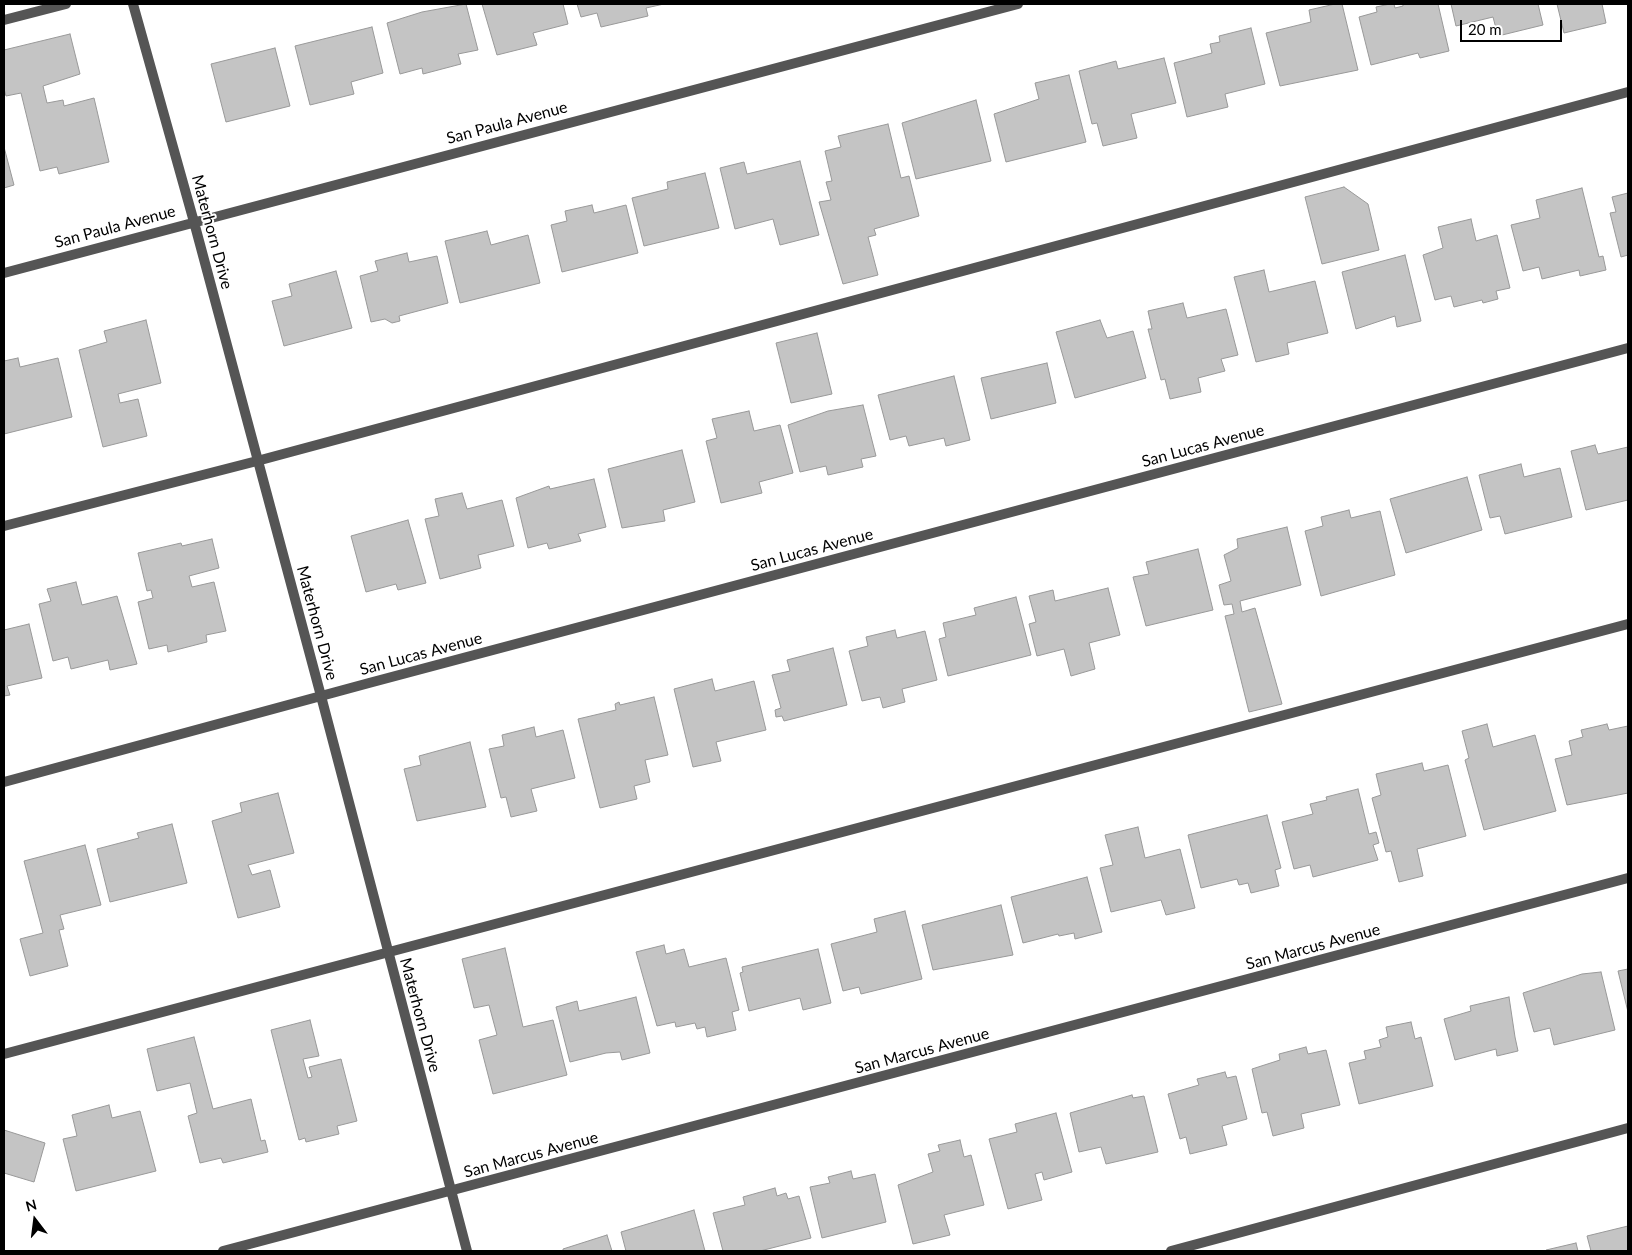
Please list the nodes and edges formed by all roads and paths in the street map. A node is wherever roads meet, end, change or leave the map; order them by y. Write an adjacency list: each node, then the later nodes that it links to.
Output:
1 (66, 4): 4 (street)
2 (133, 4): 6 (street, Materhorn Drive)
3 (1018, 4): 6 (street, San Paula Avenue)
4 (4, 20)
5 (1628, 92): 9 (street)
6 (194, 222): 7 (street, San Paula Avenue); 9 (street, Materhorn Drive)
7 (4, 273)
8 (1628, 348): 12 (street, San Lucas Avenue)
9 (257, 461): 10 (street); 12 (street, Materhorn Drive)
10 (4, 526)
11 (1628, 624): 15 (street)
12 (321, 696): 13 (street, San Lucas Avenue); 15 (street, Materhorn Drive)
13 (4, 782)
14 (1628, 878): 18 (street, San Marcus Avenue)
15 (388, 953): 16 (street); 18 (street, Materhorn Drive)
16 (4, 1054)
17 (1628, 1128): 21 (street)
18 (451, 1191): 19 (street, San Marcus Avenue); 20 (street, Materhorn Drive)
19 (223, 1251)
20 (466, 1251)
21 (1171, 1251)

